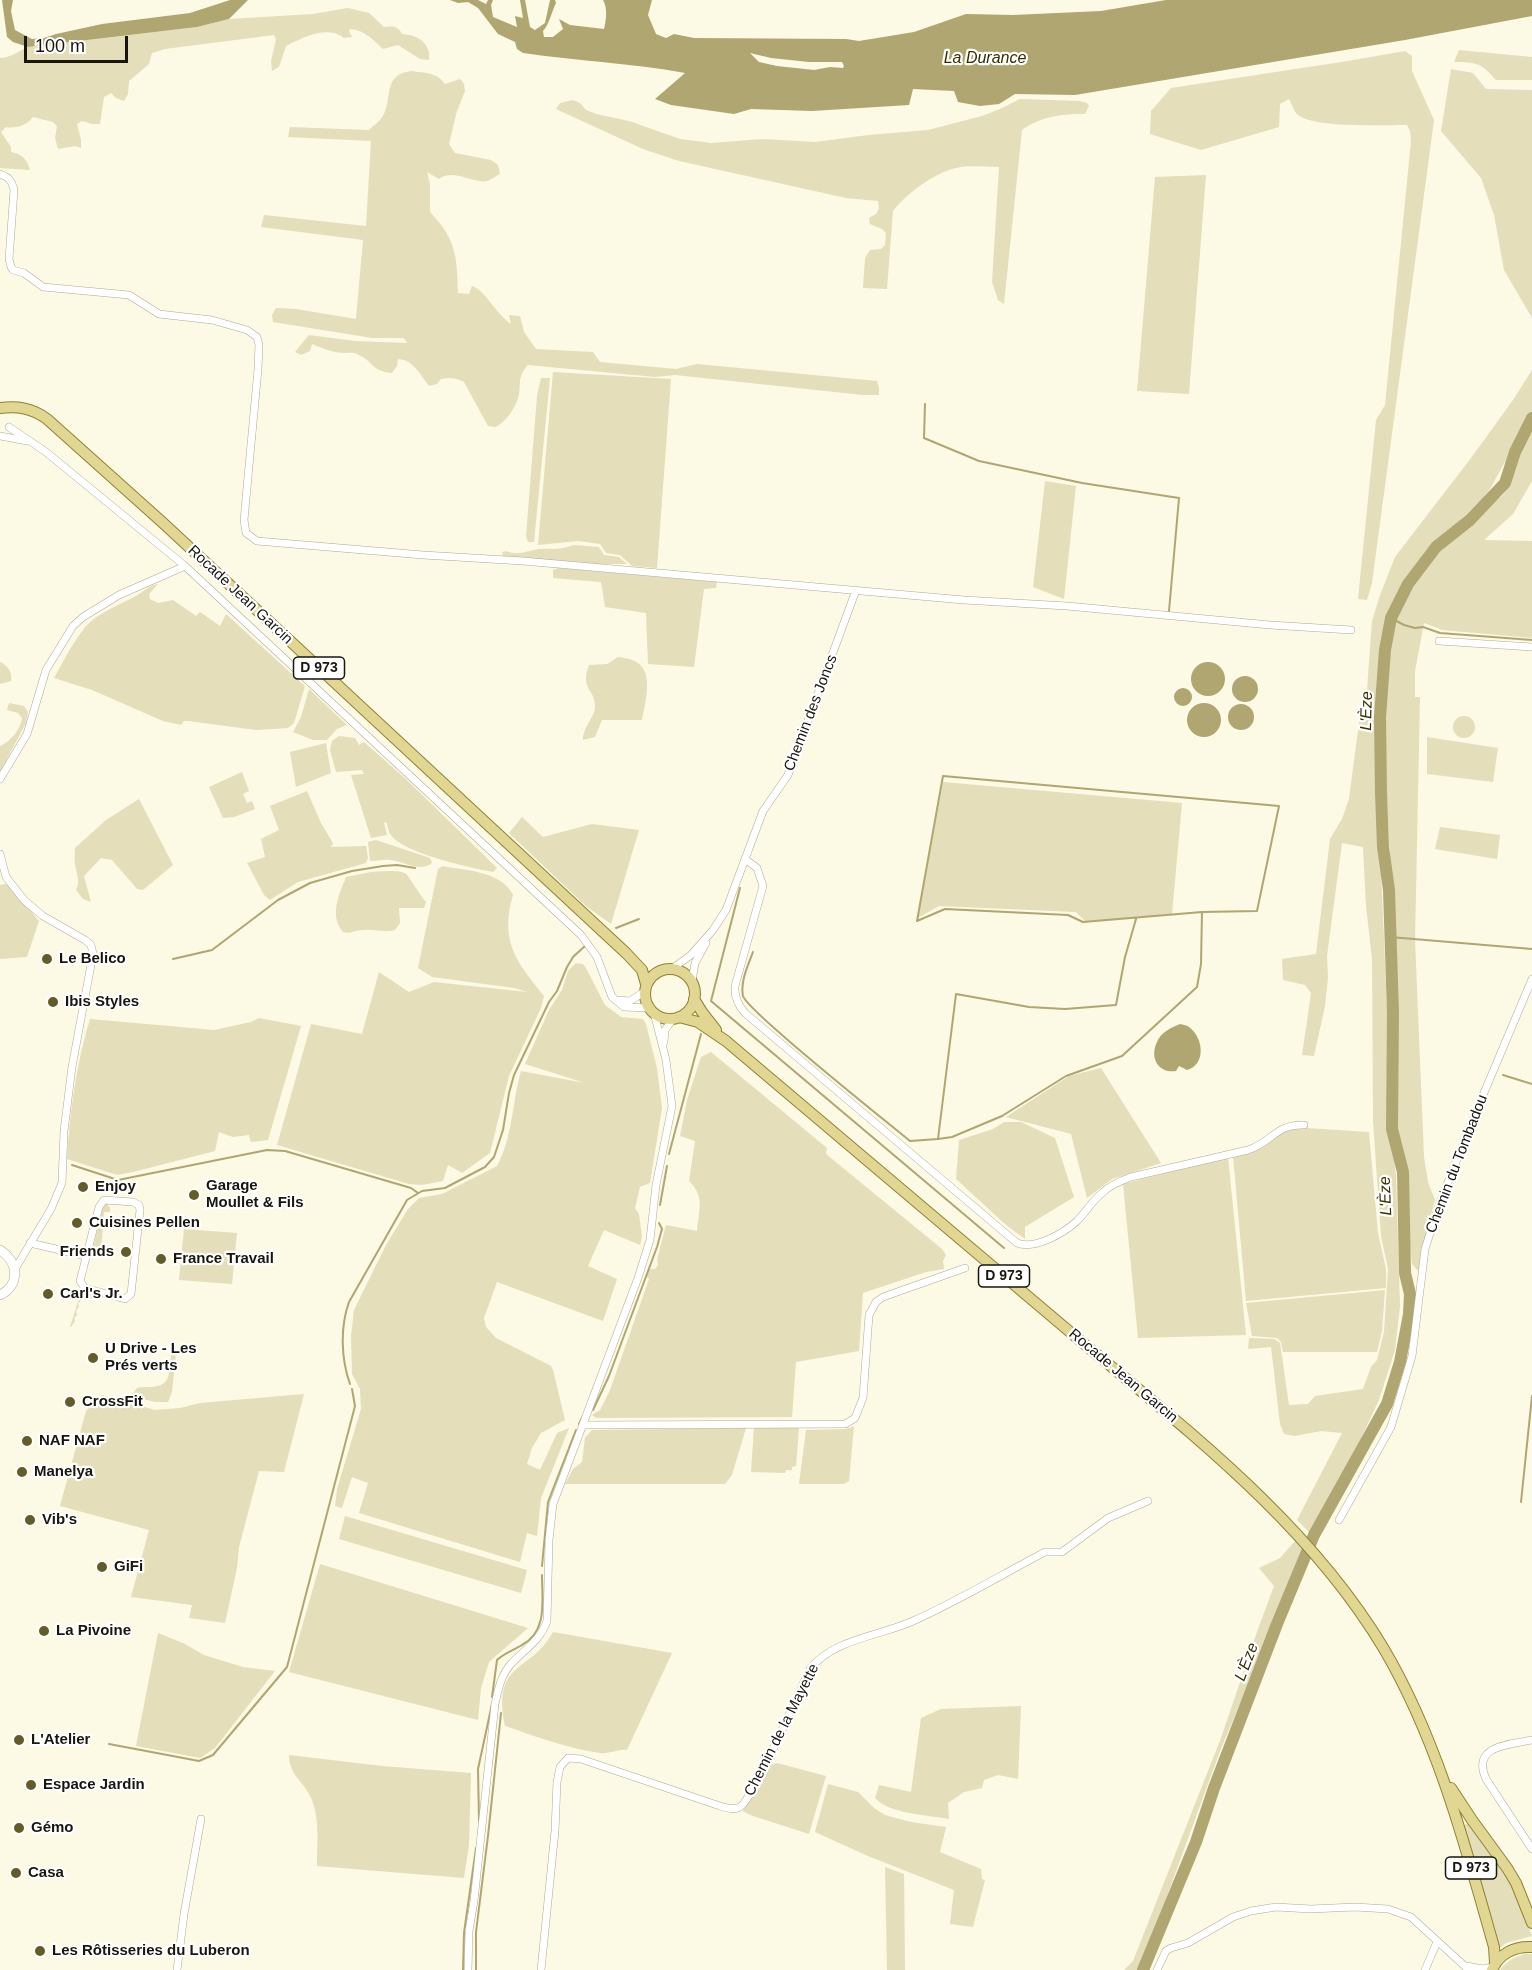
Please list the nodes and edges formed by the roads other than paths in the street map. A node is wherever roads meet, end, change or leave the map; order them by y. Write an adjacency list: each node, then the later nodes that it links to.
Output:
1 (0, 174): 7 (street)
2 (0, 408): 16 (main road, Rocade Jean Garcin / D 973)
3 (9, 427): 5 (street, Rocade Jean Garcin / D 973)
4 (0, 436): 5 (street)
5 (33, 441): 6 (street, Rocade Jean Garcin / D 973)
6 (185, 566): 11 (street); 21 (street, Rocade Jean Garcin / D 973)
7 (856, 590): 8 (street); 13 (street, Chemin des Joncs)
8 (1351, 630)
9 (1439, 641): 10 (street)
10 (1532, 647)
11 (0, 779)
12 (0, 854): 14 (street)
13 (745, 859): 15 (street, Chemin des Joncs); 27 (street)
14 (3, 877): 28 (street)
15 (713, 930): 17 (street, Chemin des Joncs); 19 (street, Chemin des Joncs)
16 (626, 954): 17 (main road, Rocade Jean Garcin / D 973); 20 (main road, Rocade Jean Garcin / D 973)
17 (668, 969): 19 (main road); 20 (main road)
18 (1532, 979): 36 (street, Chemin du Tombadou)
19 (692, 981): 22 (main road)
20 (645, 988): 21 (street); 23 (main road)
21 (612, 997): 23 (street)
22 (694, 999): 24 (main road); 25 (main road, Rocade Jean Garcin / D 973)
23 (651, 1011): 24 (main road); 26 (street)
24 (676, 1018): 25 (main road, Rocade Jean Garcin / D 973); 26 (street)
25 (726, 1041): 38 (main road, Rocade Jean Garcin / D 973)
26 (666, 1060): 34 (street)
27 (1304, 1125)
28 (30, 1244): 30 (street); 32 (street)
29 (0, 1250): 32 (main road)
30 (86, 1256): 30 (street)
31 (964, 1268): 34 (street)
32 (15, 1269): 33 (main road)
33 (1, 1296)
34 (584, 1425): 47 (street)
35 (1148, 1501): 48 (street, Chemin de la Mayette)
36 (1339, 1520)
37 (1532, 1740): 40 (street)
38 (1443, 1775): 41 (main road, Rocade Jean Garcin / D 973); 44 (main road, Rocade Jean Garcin / D 973)
39 (201, 1819): 46 (street)
40 (1532, 1849)
41 (1532, 1923)
42 (1437, 1942): 45 (street); 49 (street); 50 (street)
43 (1532, 1947): 44 (main road)
44 (1493, 1967): 45 (street)
45 (1466, 1968)
46 (177, 1970)
47 (468, 1970)
48 (541, 1970)
49 (1157, 1970)
50 (1425, 1970)

